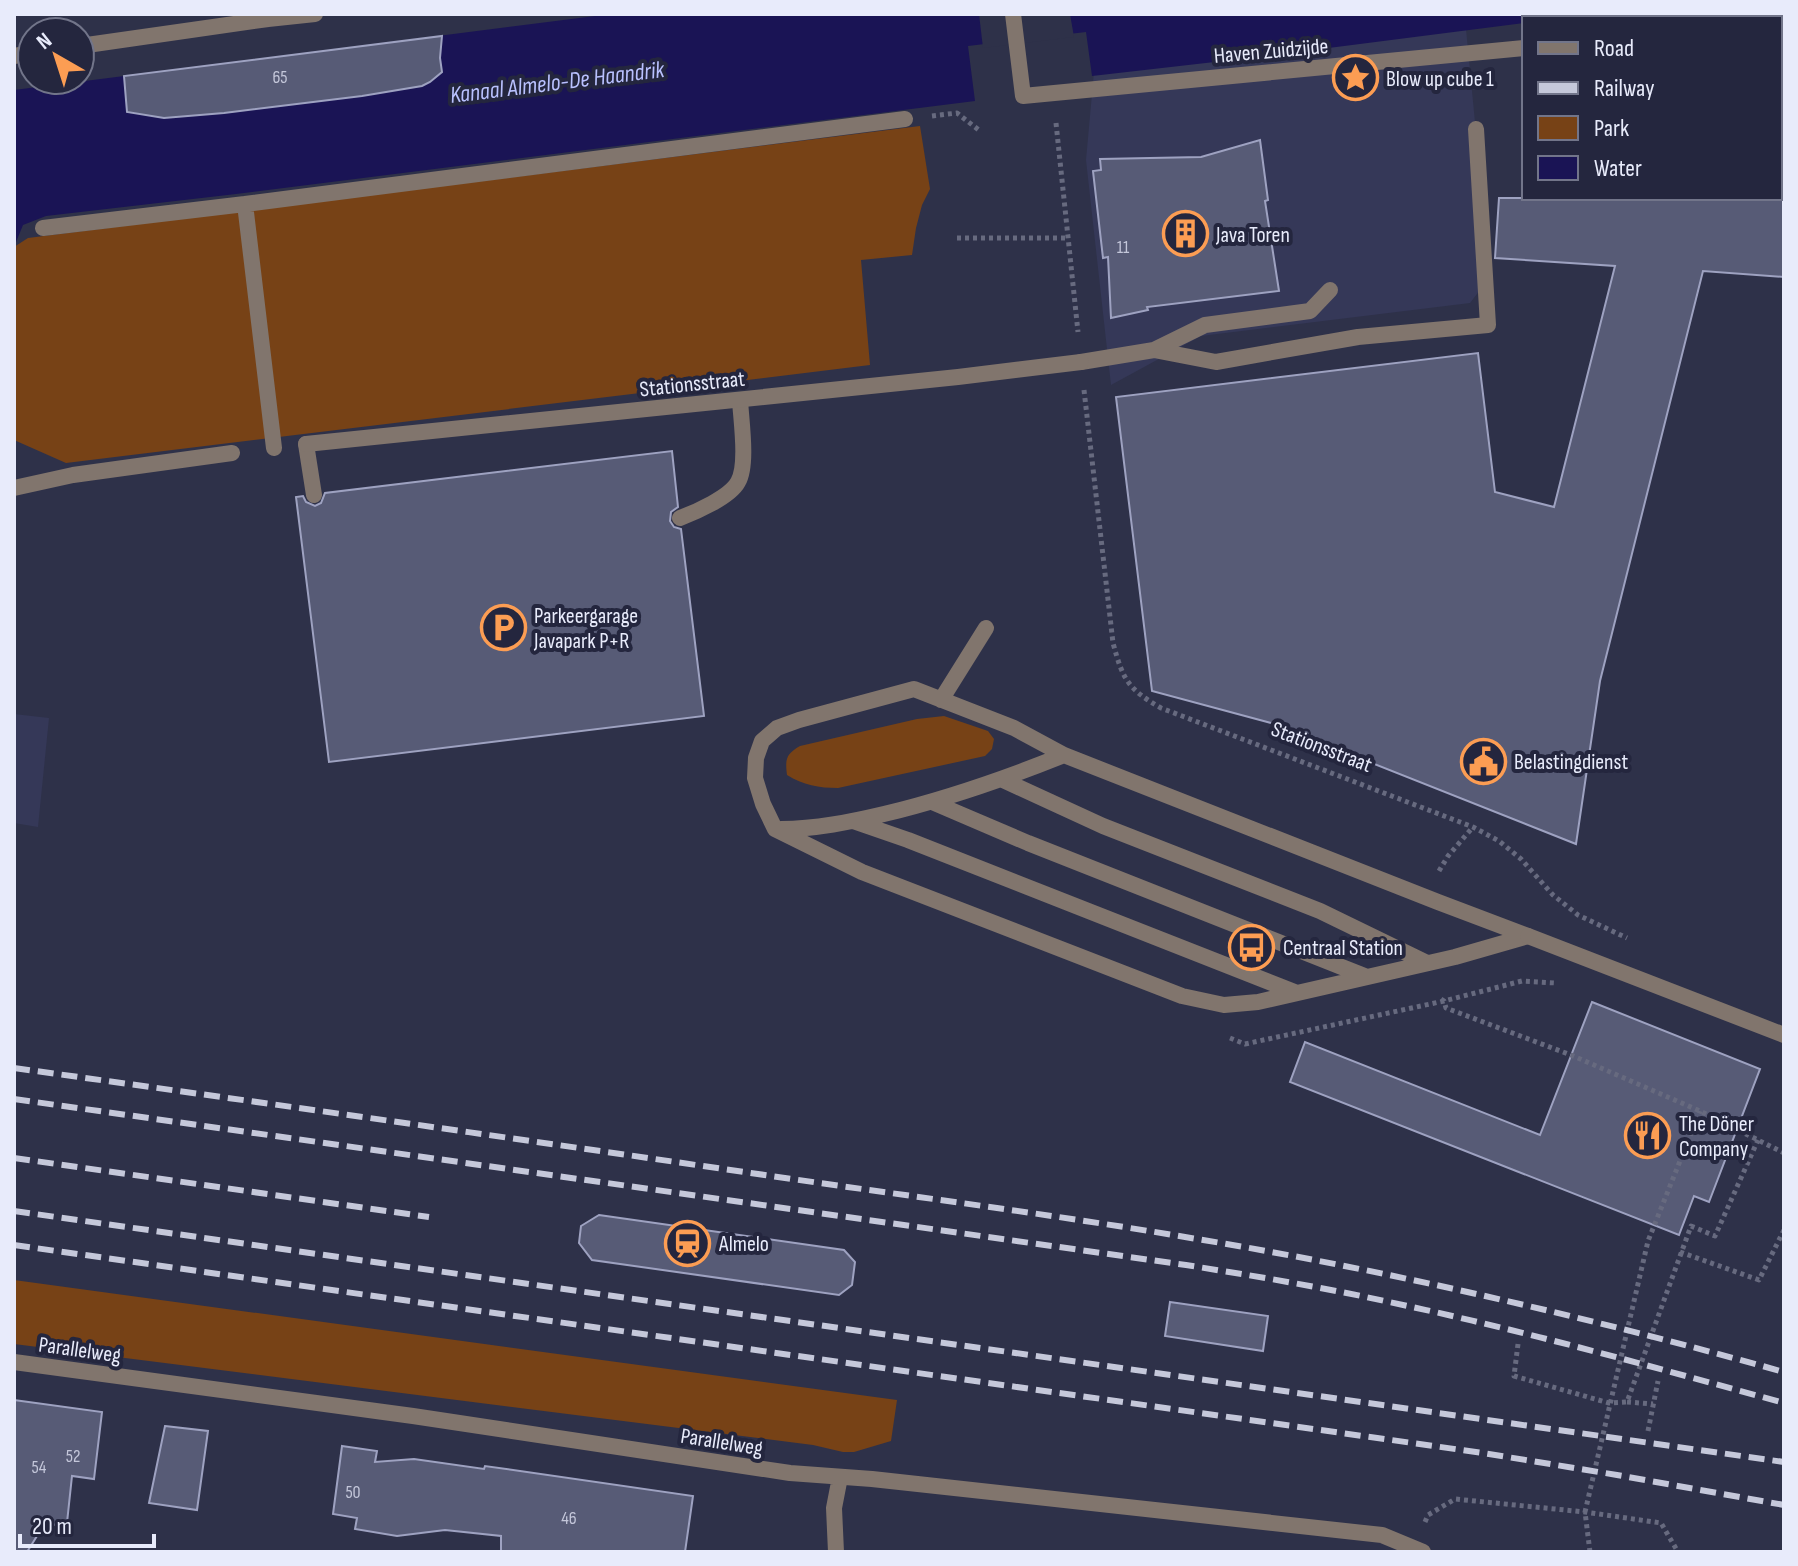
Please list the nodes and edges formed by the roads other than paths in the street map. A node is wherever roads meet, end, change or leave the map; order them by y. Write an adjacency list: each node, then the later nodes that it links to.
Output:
1 (315, 14): 3 (street)
2 (1013, 14): 4 (street, Haven Zuidzijde)
3 (96, 44)
4 (1522, 48)
5 (905, 119): 7 (street)
6 (1476, 129): 10 (street)
7 (245, 204): 8 (street); 12 (street)
8 (43, 228)
9 (1330, 290): 10 (street)
10 (1154, 350): 11 (street, Stationsstraat)
11 (740, 400): 15 (street, Stationsstraat); 16 (street)
12 (274, 448)
13 (232, 453): 14 (street)
14 (14, 488)
15 (314, 495)
16 (680, 518)
17 (986, 628): 18 (street)
18 (941, 700): 19 (street); 23 (street)
19 (1064, 755): 20 (street); 24 (street)
20 (1003, 780): 21 (street); 25 (street)
21 (932, 802): 22 (street); 26 (street)
22 (853, 821): 23 (street); 27 (street)
23 (775, 829): 27 (street)
24 (1528, 936): 25 (street); 28 (street)
25 (1427, 963): 26 (street)
26 (1367, 977): 27 (street)
27 (1297, 993)
28 (1784, 1035)
29 (14, 1362): 30 (street, Parallelweg)
30 (840, 1477): 31 (street); 32 (street, Parallelweg)
31 (836, 1552)
32 (1423, 1552)

